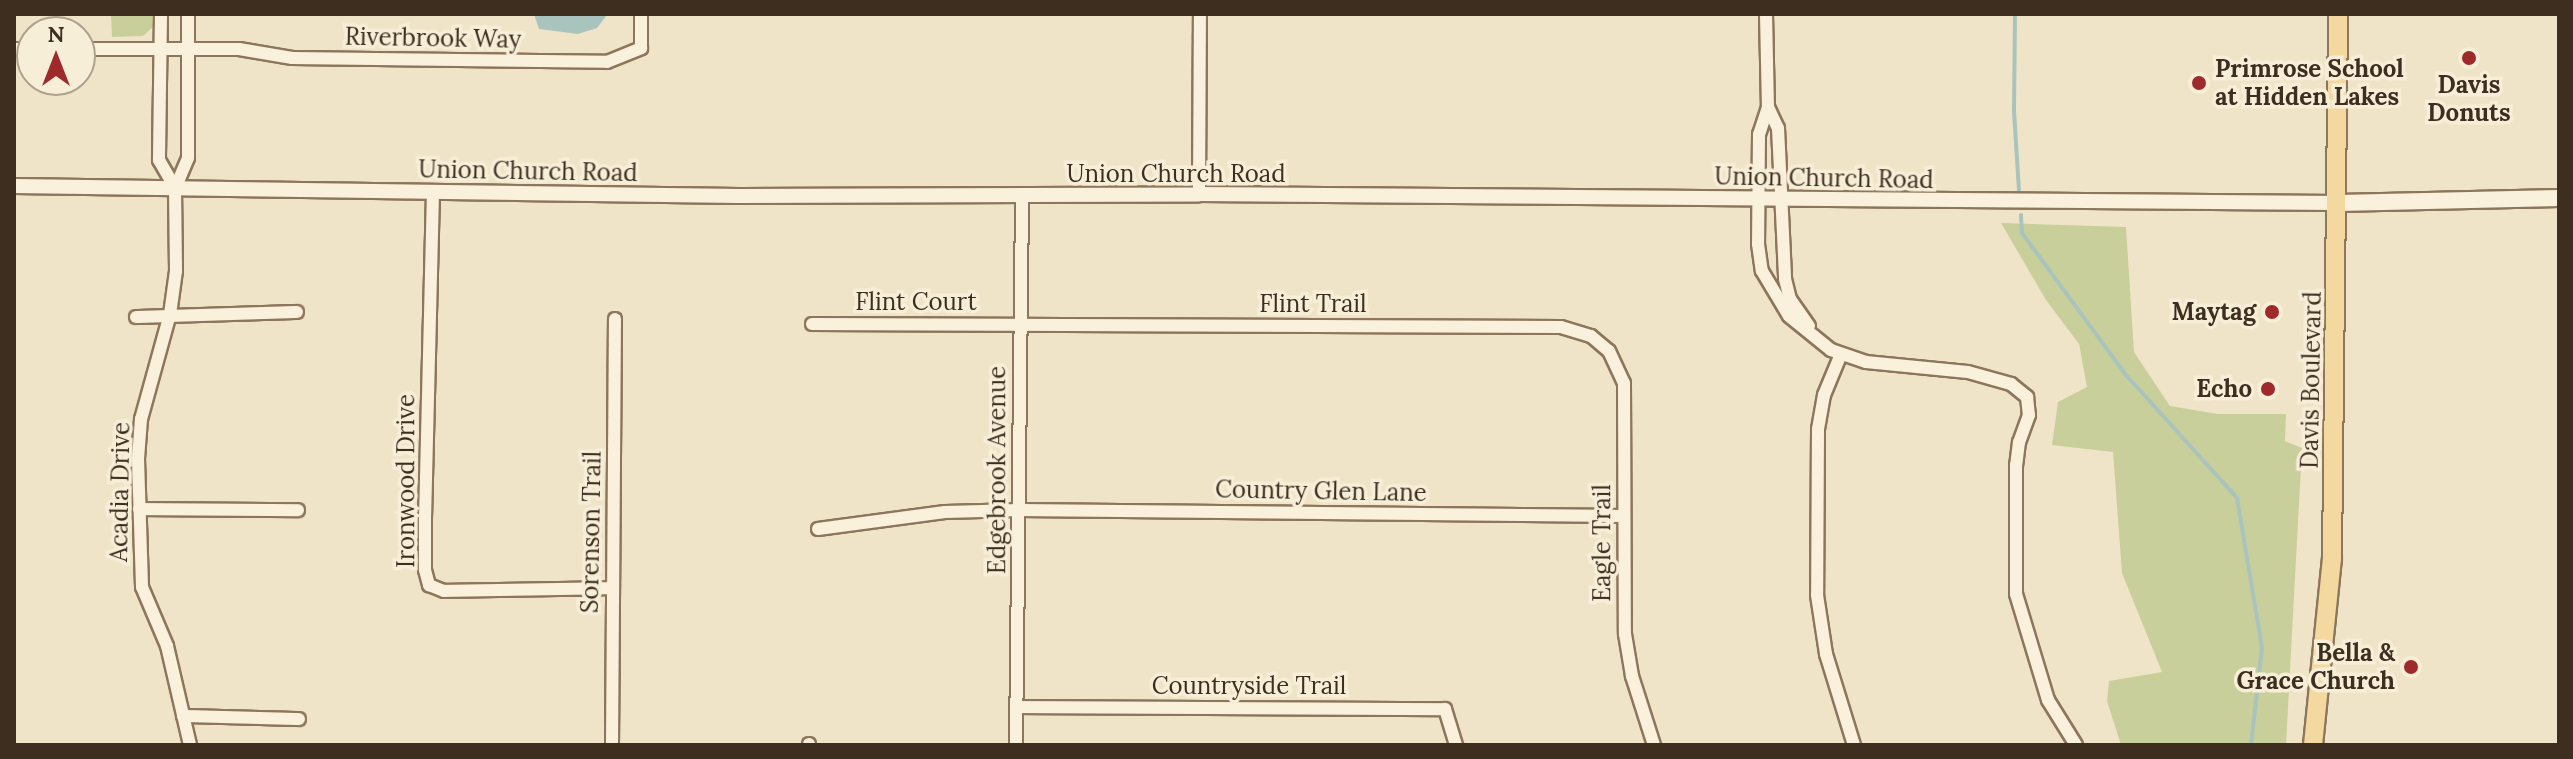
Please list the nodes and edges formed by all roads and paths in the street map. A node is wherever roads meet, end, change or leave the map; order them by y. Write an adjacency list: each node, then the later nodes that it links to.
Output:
1 (161, 14): 8 (street)
2 (188, 14): 9 (street)
3 (641, 14): 9 (street, Riverbrook Way)
4 (1200, 14): 14 (street)
5 (1766, 14): 10 (street)
6 (2338, 14): 19 (main road, Davis Boulevard)
7 (96, 49): 8 (street)
8 (159, 49): 9 (street); 12 (street)
9 (188, 49): 12 (street)
10 (1768, 107): 17 (street); 18 (street)
11 (14, 186): 12 (street, Union Church Road)
12 (175, 188): 13 (street, Union Church Road); 21 (street, Acadia Drive)
13 (433, 192): 15 (street, Union Church Road); 34 (street, Ironwood Drive)
14 (1199, 194): 15 (street, Union Church Road); 17 (street, Union Church Road)
15 (1022, 196): 25 (street, Edgebrook Avenue)
16 (2559, 198): 19 (main road)
17 (1758, 199): 18 (street, Union Church Road); 27 (street)
18 (1781, 199): 19 (street, Union Church Road); 27 (street)
19 (2338, 203): 45 (main road, Davis Boulevard)
20 (297, 312): 21 (street)
21 (170, 314): 22 (street); 29 (street, Acadia Drive)
22 (136, 317)
23 (615, 319): 34 (street, Sorenson Trail)
24 (812, 324): 25 (street, Flint Court)
25 (1020, 324): 26 (street, Flint Trail); 31 (street, Edgebrook Avenue)
26 (1602, 344): 32 (street, Eagle Trail)
27 (1824, 345): 28 (street)
28 (1841, 354): 43 (street); 44 (street)
29 (139, 509): 30 (street); 36 (street, Acadia Drive)
30 (298, 510)
31 (1019, 510): 32 (street, Country Glen Lane); 33 (street, Country Glen Lane); 35 (street, Edgebrook Avenue)
32 (1623, 516): 42 (street, Eagle Trail)
33 (818, 529)
34 (613, 588): 39 (street, Sorenson Trail)
35 (1016, 707): 40 (street, Edgebrook Avenue); 41 (street, Countryside Trail)
36 (183, 716): 37 (street); 38 (street, Acadia Drive)
37 (299, 719)
38 (190, 745)
39 (612, 745)
40 (1016, 745)
41 (1456, 745)
42 (1654, 745)
43 (1854, 745)
44 (2076, 745)
45 (2313, 745)

